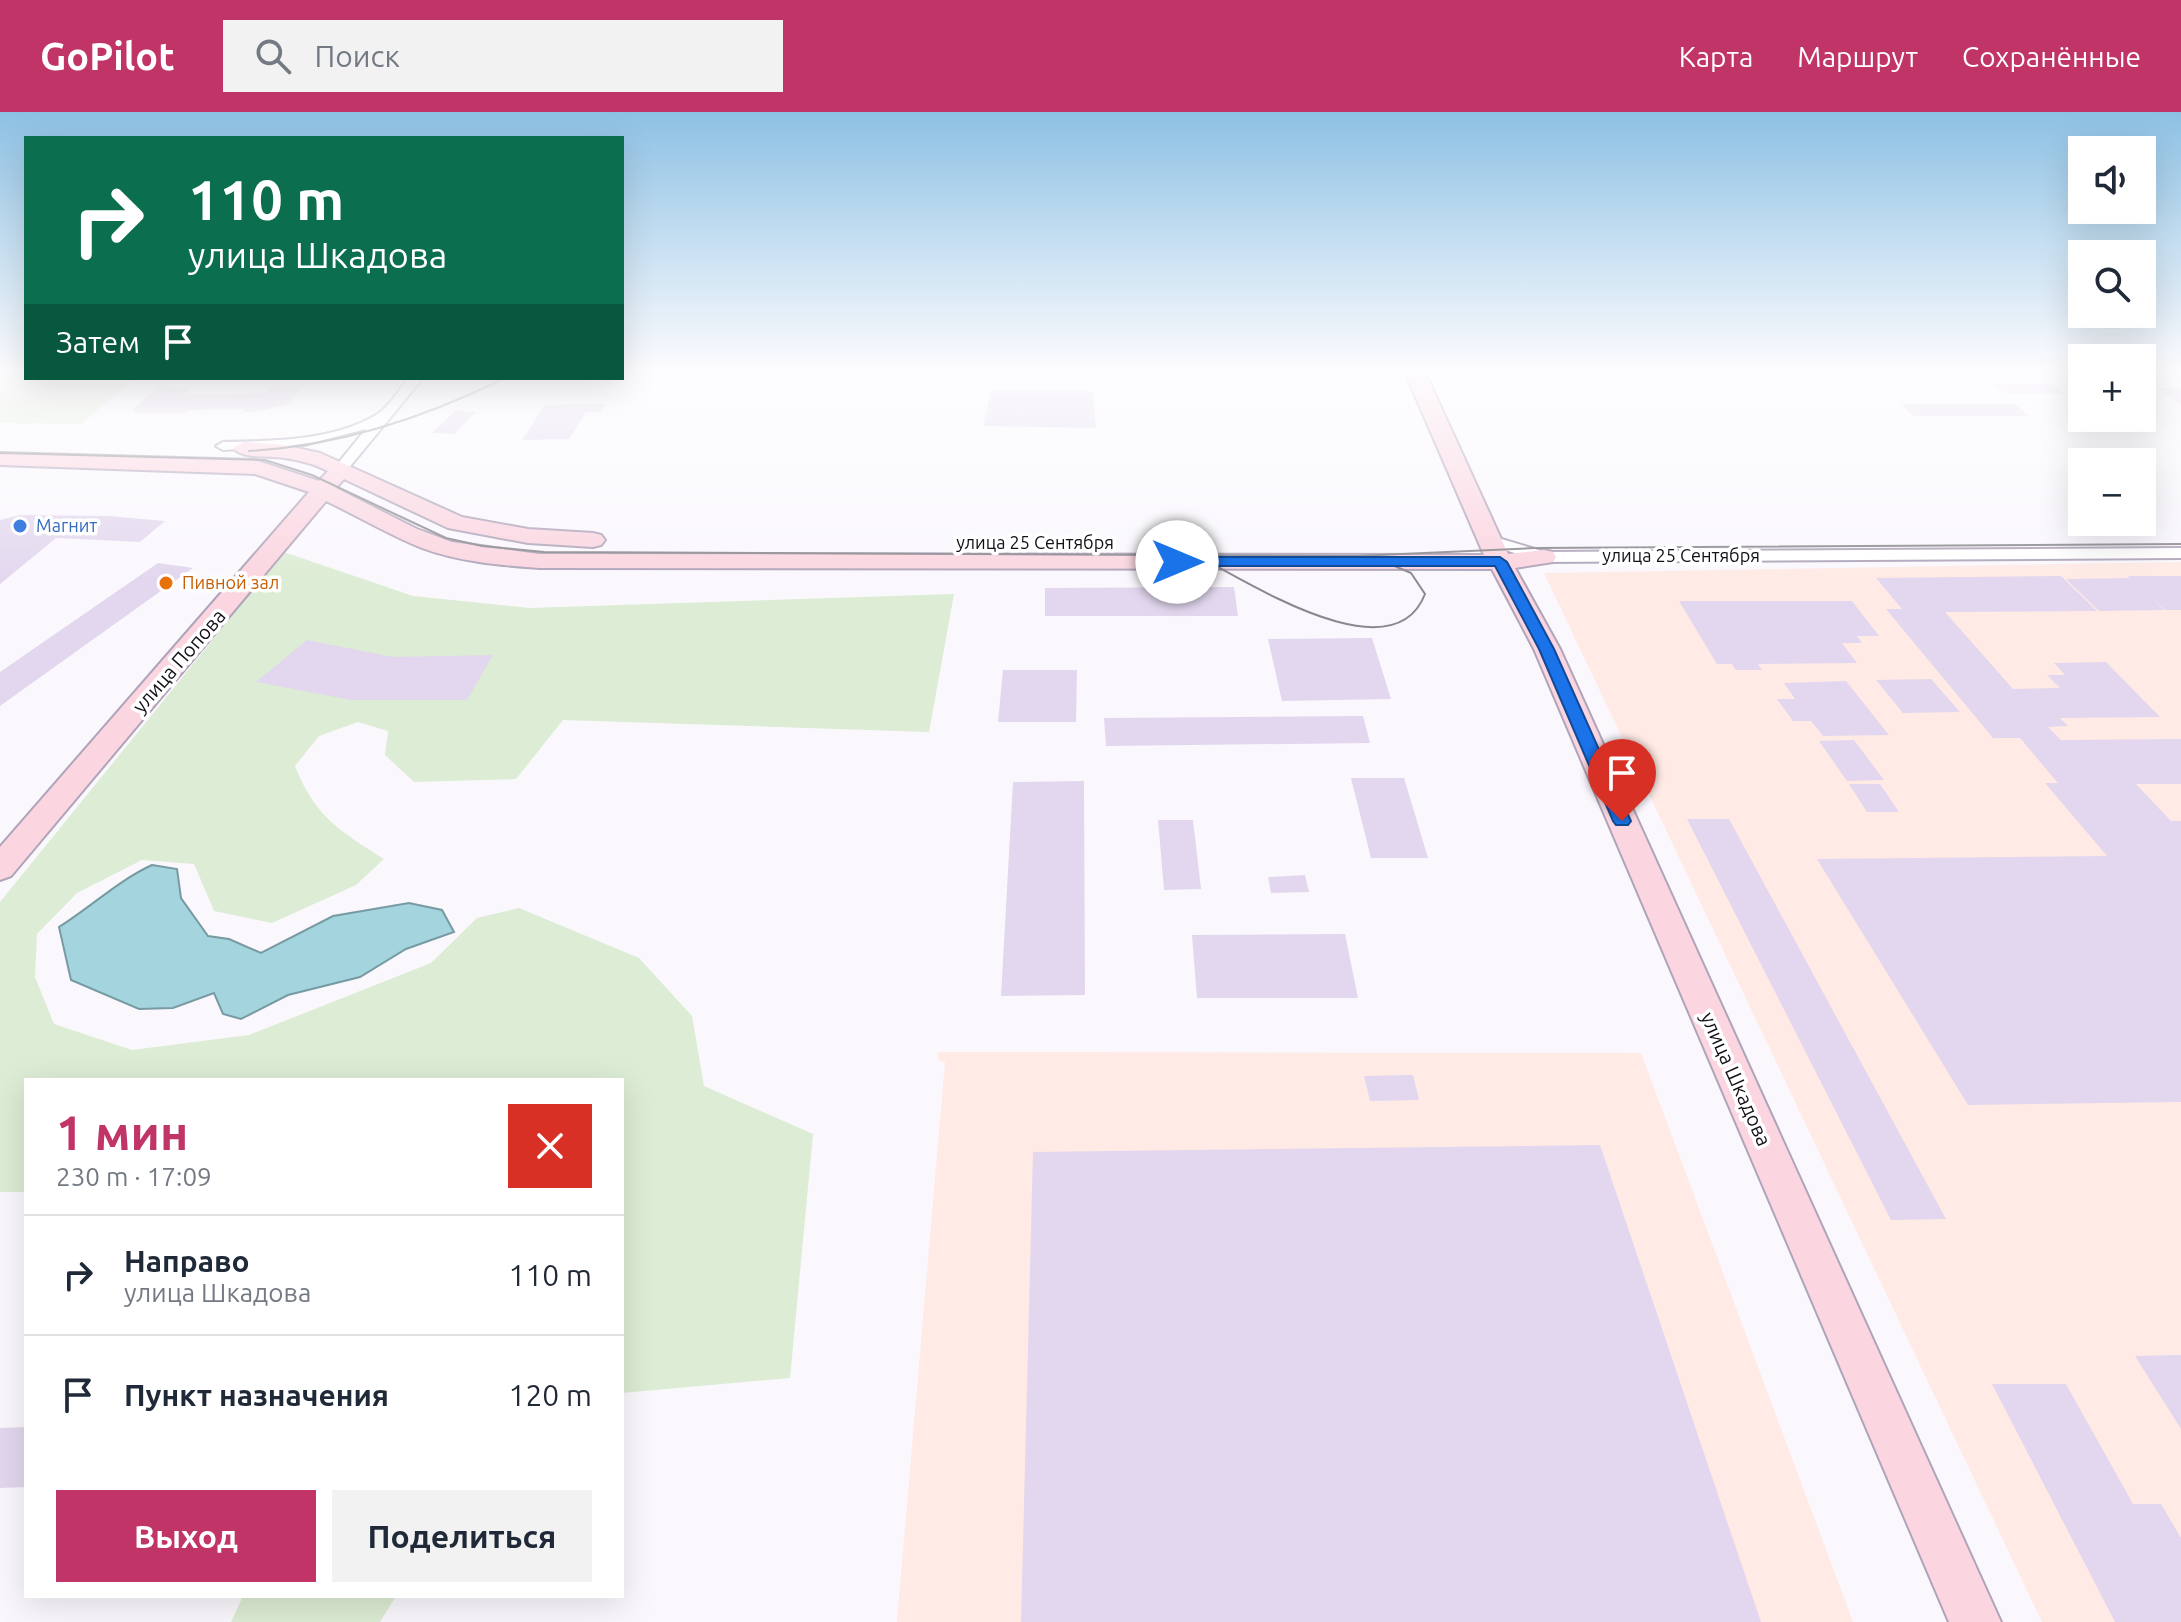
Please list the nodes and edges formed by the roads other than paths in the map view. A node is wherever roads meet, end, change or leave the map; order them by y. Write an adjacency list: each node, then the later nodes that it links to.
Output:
1 (306, 440): 5 (street)
2 (364, 440): 7 (street, улица Попова)
3 (1445, 440): 9 (main road, улица Шкадова)
4 (0, 442): 5 (main road, улица 25 Сентября)
5 (223, 446): 7 (main road, улица 25 Сентября)
6 (0, 459): 8 (main road)
7 (342, 467): 8 (main road, улица Попова); 9 (main road, улица 25 Сентября)
8 (322, 492): 9 (main road); 12 (main road, улица Попова)
9 (1494, 551): 11 (main road); 13 (main road, улица Шкадова)
10 (2181, 553): 11 (street, улица 25 Сентября)
11 (1544, 557)
12 (0, 868)
13 (1975, 1622)

